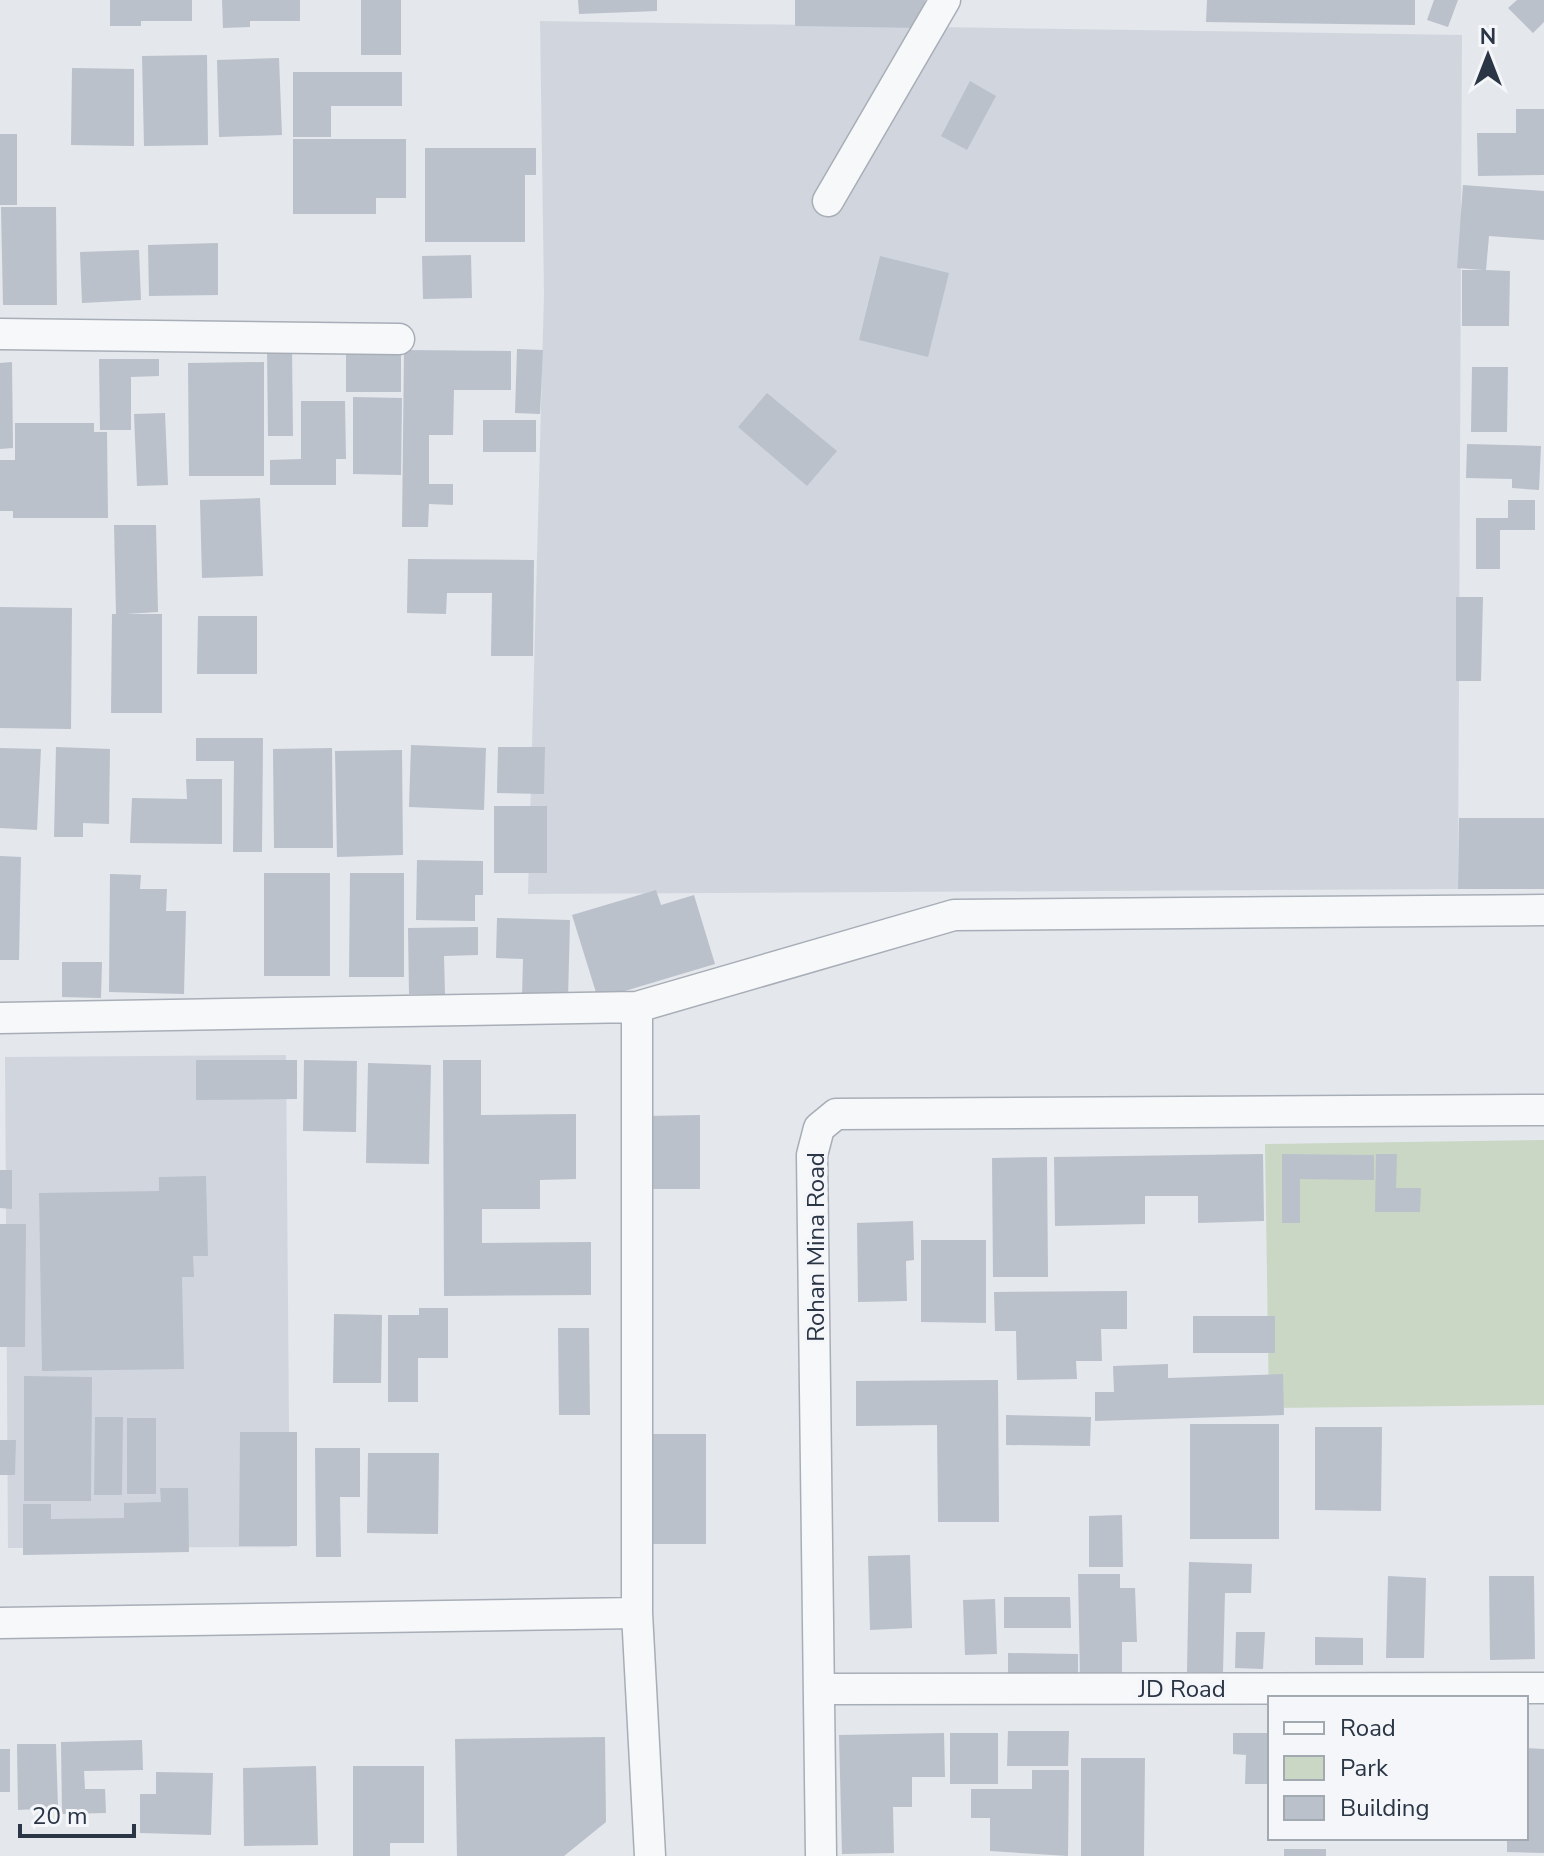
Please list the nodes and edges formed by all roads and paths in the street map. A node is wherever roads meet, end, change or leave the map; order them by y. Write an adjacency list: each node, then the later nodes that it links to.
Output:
1 (945, 0): 2 (street)
2 (828, 201)
3 (0, 334): 4 (street)
4 (399, 339)
5 (1544, 910): 6 (street)
6 (637, 1007): 7 (street); 9 (street)
7 (0, 1018)
8 (1544, 1110): 12 (street, Rohan Mina Road)
9 (637, 1613): 10 (street); 13 (street)
10 (0, 1623)
11 (1544, 1688): 12 (street, JD Road)
12 (821, 1689): 14 (street, Rohan Mina Road)
13 (650, 1856)
14 (821, 1856)

